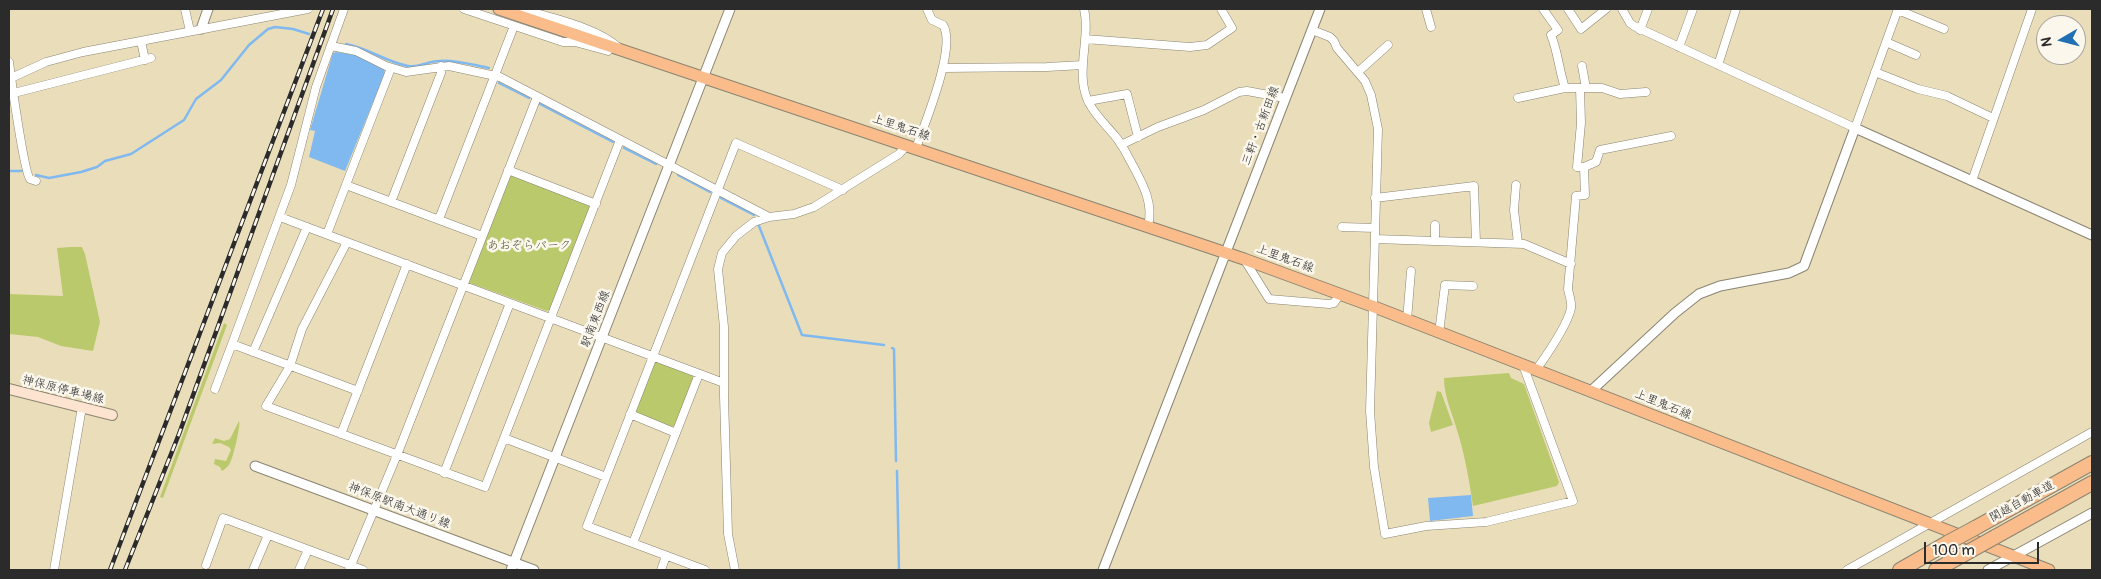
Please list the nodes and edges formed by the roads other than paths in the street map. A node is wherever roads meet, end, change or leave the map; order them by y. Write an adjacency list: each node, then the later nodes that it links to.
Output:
1 (185, 9): 29 (street)
2 (208, 9): 25 (street)
3 (308, 9): 25 (street)
4 (344, 9): 33 (street)
5 (464, 9): 23 (street)
6 (499, 9): 36 (main road, 上里鬼石線)
7 (522, 9): 36 (street)
8 (730, 9): 48 (street, 駅南東西線)
9 (927, 9): 44 (street)
10 (1221, 9): 30 (street)
11 (1320, 9): 27 (street, 三軒・古新田線)
12 (1426, 9): 24 (street)
13 (1543, 9): 50 (street)
14 (1568, 9): 15 (street)
15 (1606, 9)
16 (1622, 9): 28 (street)
17 (1648, 9): 28 (street)
18 (1693, 9): 35 (street)
19 (1736, 9): 40 (street)
20 (1898, 9): 26 (street); 32 (street)
21 (2032, 9): 58 (street)
22 (1087, 10): 30 (street)
23 (514, 26): 36 (street); 47 (street)
24 (1431, 27)
25 (201, 29): 29 (street)
26 (1944, 29)
27 (1312, 30): 45 (street); 55 (street, 三軒・古新田線)
28 (1640, 30): 35 (street)
29 (190, 31): 31 (street)
30 (1085, 39): 39 (street)
31 (141, 41): 49 (street); 52 (street)
32 (1886, 42): 37 (street); 46 (street)
33 (331, 46): 43 (street); 77 (street)
34 (1388, 46): 45 (street)
35 (1679, 47): 40 (street)
36 (621, 50): 48 (main road, 上里鬼石線)
37 (1916, 55)
38 (9, 62): 49 (street)
39 (1083, 65): 44 (street); 57 (street)
40 (1718, 65): 59 (street)
41 (442, 66): 43 (street); 47 (street); 75 (street)
42 (1582, 66): 51 (street)
43 (391, 68): 70 (street)
44 (943, 68): 64 (street)
45 (1358, 72): 74 (street)
46 (1876, 72): 58 (street); 59 (street)
47 (495, 75): 54 (street); 79 (street)
48 (703, 77): 64 (main road, 上里鬼石線); 65 (street, 駅南東西線)
49 (10, 78): 52 (street)
50 (1565, 88): 51 (street); 56 (street)
51 (1583, 88): 53 (street); 66 (street)
52 (14, 92): 68 (street)
53 (1646, 92)
54 (537, 96): 62 (street); 67 (street)
55 (1285, 98): 61 (street); 93 (street, 三軒・古新田線)
56 (1518, 98)
57 (1088, 101): 61 (street); 63 (street)
58 (1994, 118): 69 (street)
59 (1855, 128): 69 (street); 118 (street)
60 (1671, 136): 66 (street)
61 (1138, 137): 63 (street)
62 (620, 140): 65 (street); 76 (street)
63 (1121, 144): 81 (street)
64 (912, 146): 73 (street); 81 (main road, 上里鬼石線)
65 (669, 165): 72 (street); 106 (street, 駅南東西線)
66 (1584, 167): 96 (street)
67 (508, 170): 76 (street); 87 (street)
68 (36, 181)
69 (1972, 181): 85 (street)
70 (346, 185): 75 (street); 86 (street)
71 (1516, 185): 92 (street)
72 (717, 190): 73 (street); 78 (street); 109 (street)
73 (843, 190): 78 (street)
74 (1375, 198): 84 (street); 91 (street)
75 (391, 202): 79 (street)
76 (596, 204): 103 (street)
77 (280, 217): 82 (street); 107 (street)
78 (769, 217): 114 (street)
79 (438, 219): 87 (street)
80 (1435, 225): 89 (street)
81 (1148, 226): 93 (main road, 上里鬼石線)
82 (307, 227): 86 (street); 108 (street)
83 (1342, 227): 84 (street)
84 (1375, 228): 88 (street)
85 (2091, 232)
86 (326, 234): 90 (street)
87 (482, 236): 98 (street)
88 (1375, 239): 89 (street); 102 (street)
89 (1435, 241): 91 (street)
90 (347, 242): 95 (street); 111 (street)
91 (1476, 242): 92 (street)
92 (1518, 243): 96 (street)
93 (1225, 252): 94 (main road, 上里鬼石線); 152 (street, 三軒・古新田線)
94 (1244, 259): 100 (main road, 上里鬼石線); 100 (street)
95 (407, 264): 98 (street); 117 (street)
96 (1570, 264): 112 (street)
97 (1411, 270): 104 (street)
98 (463, 285): 101 (street); 126 (street)
99 (1473, 286): 105 (street)
100 (1340, 294): 102 (main road, 上里鬼石線)
101 (510, 303): 103 (street); 130 (street)
102 (1372, 306): 104 (main road, 上里鬼石線); 110 (street)
103 (551, 318): 106 (street); 125 (street)
104 (1407, 320): 105 (main road, 上里鬼石線)
105 (1439, 332): 110 (main road, 上里鬼石線)
106 (602, 337): 109 (street); 127 (street, 駅南東西線)
107 (232, 344): 108 (street); 116 (street)
108 (253, 352): 111 (street)
109 (652, 356): 113 (street); 120 (street)
110 (1523, 365): 112 (main road, 上里鬼石線)
111 (290, 366): 117 (street); 124 (street)
112 (1536, 370): 118 (main road, 上里鬼石線)
113 (699, 374): 114 (street); 123 (street)
114 (724, 383): 151 (street)
115 (9, 389): 119 (main road, 神保原停車場線)
116 (216, 389)
117 (358, 391): 124 (street)
118 (1591, 391): 135 (main road, 上里鬼石線)
119 (82, 407): 121 (main road, 神保原停車場線); 144 (street)
120 (630, 414): 123 (street); 131 (street)
121 (112, 415)
122 (2092, 432): 135 (street)
123 (676, 433): 137 (street)
124 (341, 434): 126 (street)
125 (504, 438): 127 (street); 130 (street)
126 (397, 455): 130 (street); 133 (street)
127 (555, 458): 131 (street); 142 (street, 駅南東西線)
128 (2092, 463): 154 (highway, 関越自動車道, bridge)
129 (254, 466): 133 (street, 神保原駅南大通り線)
130 (444, 472)
131 (606, 477): 137 (street)
132 (2092, 483): 155 (highway, 関越自動車道, bridge)
133 (375, 511): 142 (street, 神保原駅南大通り線); 143 (street)
134 (2092, 513): 140 (street)
135 (1928, 523): 140 (main road, 上里鬼石線); 153 (street)
136 (268, 535): 138 (street); 141 (street); 145 (street)
137 (633, 543): 139 (street)
138 (308, 550): 143 (street); 146 (street)
139 (666, 556): 149 (street); 150 (street)
140 (2014, 556): 156 (street); 157 (main road, 上里鬼石線)
141 (206, 565)
142 (513, 566): 148 (street, 神保原駅南大通り線)
143 (350, 568): 147 (street)
144 (54, 570)
145 (253, 570)
146 (299, 570)
147 (363, 570)
148 (534, 570)
149 (661, 570)
150 (705, 570)
151 (735, 570)
152 (1103, 570)
153 (1847, 570)
154 (1900, 570)
155 (1936, 570)
156 (1988, 570)
157 (2049, 570)

